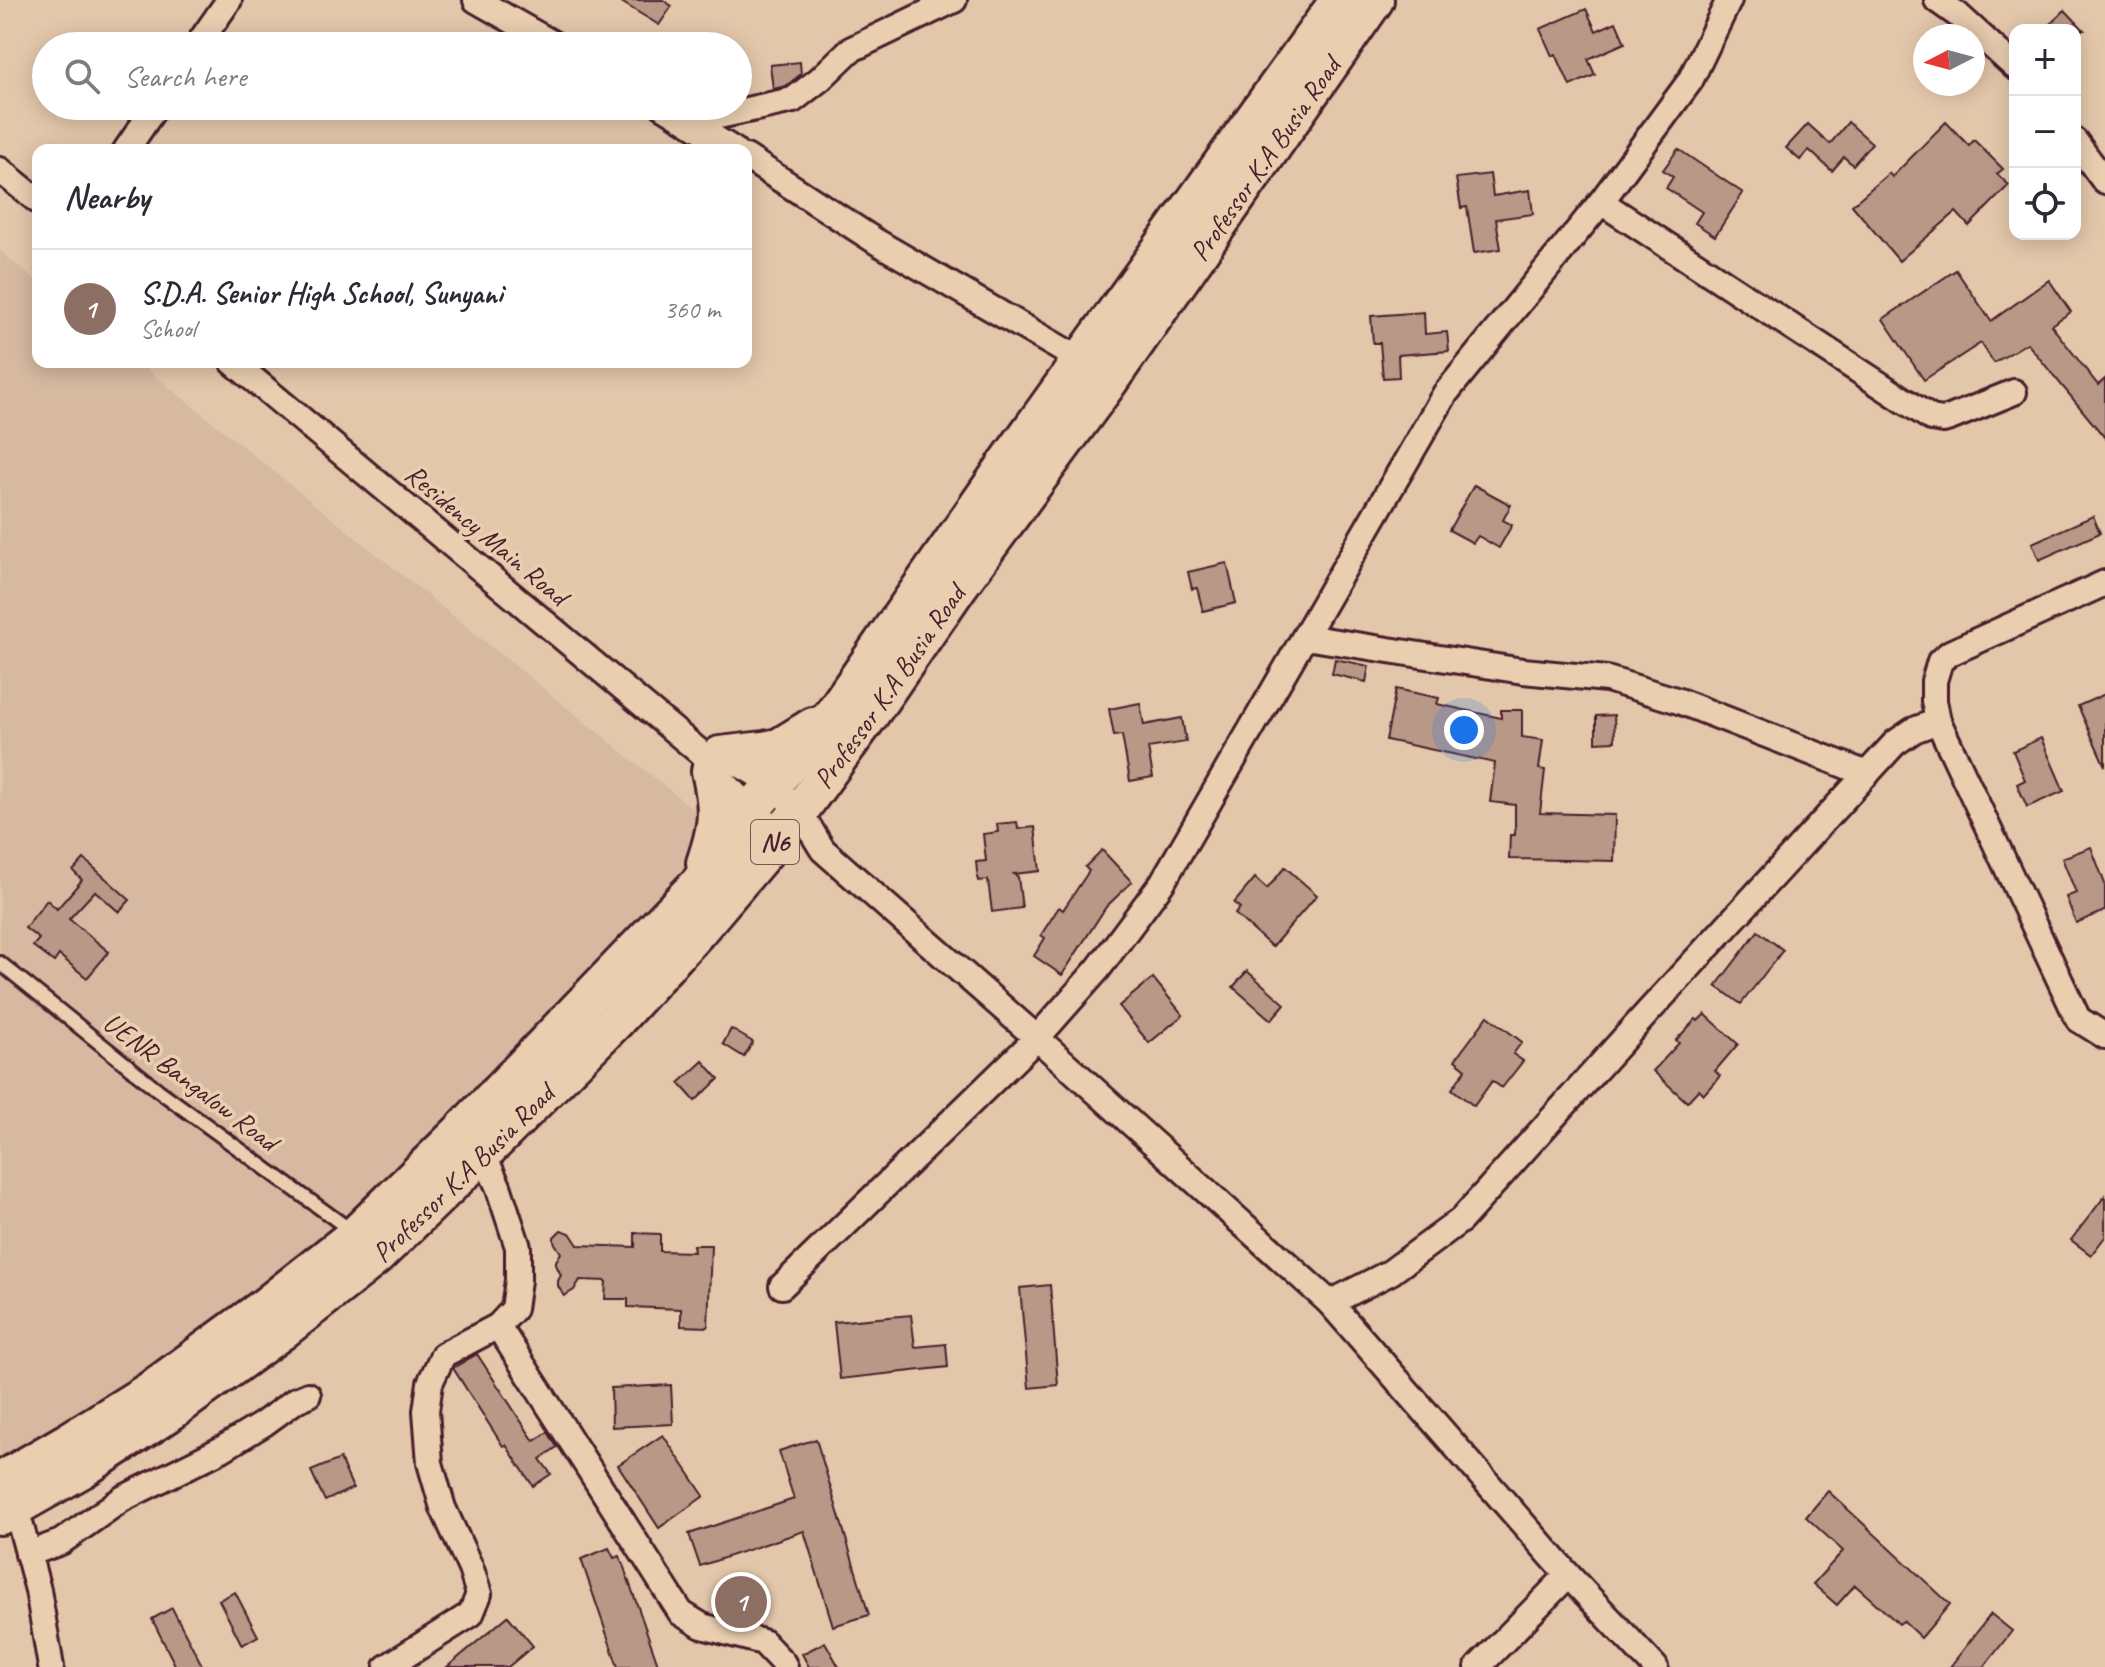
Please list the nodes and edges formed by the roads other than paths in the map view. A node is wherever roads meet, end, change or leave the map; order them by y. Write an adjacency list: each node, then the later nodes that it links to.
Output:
1 (229, 0): 8 (street)
2 (476, 0): 9 (street)
3 (954, 0): 11 (street)
4 (1339, 0): 24 (main road, Professor K.A Busia Road / N6)
5 (1375, 0): 34 (main road, Professor K.A Busia Road / N6)
6 (1729, 0): 23 (street)
7 (1937, 0): 10 (street)
8 (207, 32)
9 (532, 32)
10 (2009, 62)
11 (752, 109)
12 (146, 120): 16 (street)
13 (688, 120): 15 (street)
14 (700, 120): 15 (street)
15 (691, 122): 17 (street)
16 (130, 144)
17 (725, 144)
18 (2081, 149): 21 (street)
19 (752, 161): 24 (street)
20 (0, 170): 22 (street)
21 (2105, 182)
22 (32, 196)
23 (1601, 202): 26 (street); 28 (street)
24 (1082, 361): 29 (main road, Professor K.A Busia Road / N6)
25 (240, 368): 31 (street, Residency Main Road)
26 (2014, 392)
27 (2105, 583): 30 (street)
28 (1305, 637): 32 (street); 38 (street)
29 (834, 712): 31 (main road); 33 (main road, Professor K.A Busia Road / N6)
30 (1938, 721): 32 (street); 37 (street)
31 (711, 760): 33 (street, Residency Main Road); 35 (main road)
32 (1867, 774): 43 (street)
33 (762, 796): 34 (street, Residency Main Road); 35 (main road, Professor K.A Busia Road / N6)
34 (790, 824): 38 (street); 39 (main road, Professor K.A Busia Road / N6)
35 (699, 883): 39 (main road, Professor K.A Busia Road / N6)
36 (0, 963): 41 (lane, UENR Bangalow Road)
37 (2105, 1036)
38 (1037, 1038): 42 (street); 43 (street)
39 (472, 1142): 40 (main road, Professor K.A Busia Road / N6); 44 (street)
40 (437, 1177): 41 (main road, Professor K.A Busia Road / N6); 46 (main road, Professor K.A Busia Road / N6)
41 (356, 1234): 46 (main road, Professor K.A Busia Road / N6)
42 (782, 1286)
43 (1330, 1303): 48 (street)
44 (498, 1326): 50 (street); 51 (street)
45 (308, 1395): 47 (street)
46 (5, 1502): 47 (street)
47 (28, 1554): 49 (street)
48 (1568, 1575): 52 (street); 53 (street)
49 (51, 1667)
50 (387, 1667)
51 (785, 1667)
52 (1478, 1667)
53 (1655, 1667)

